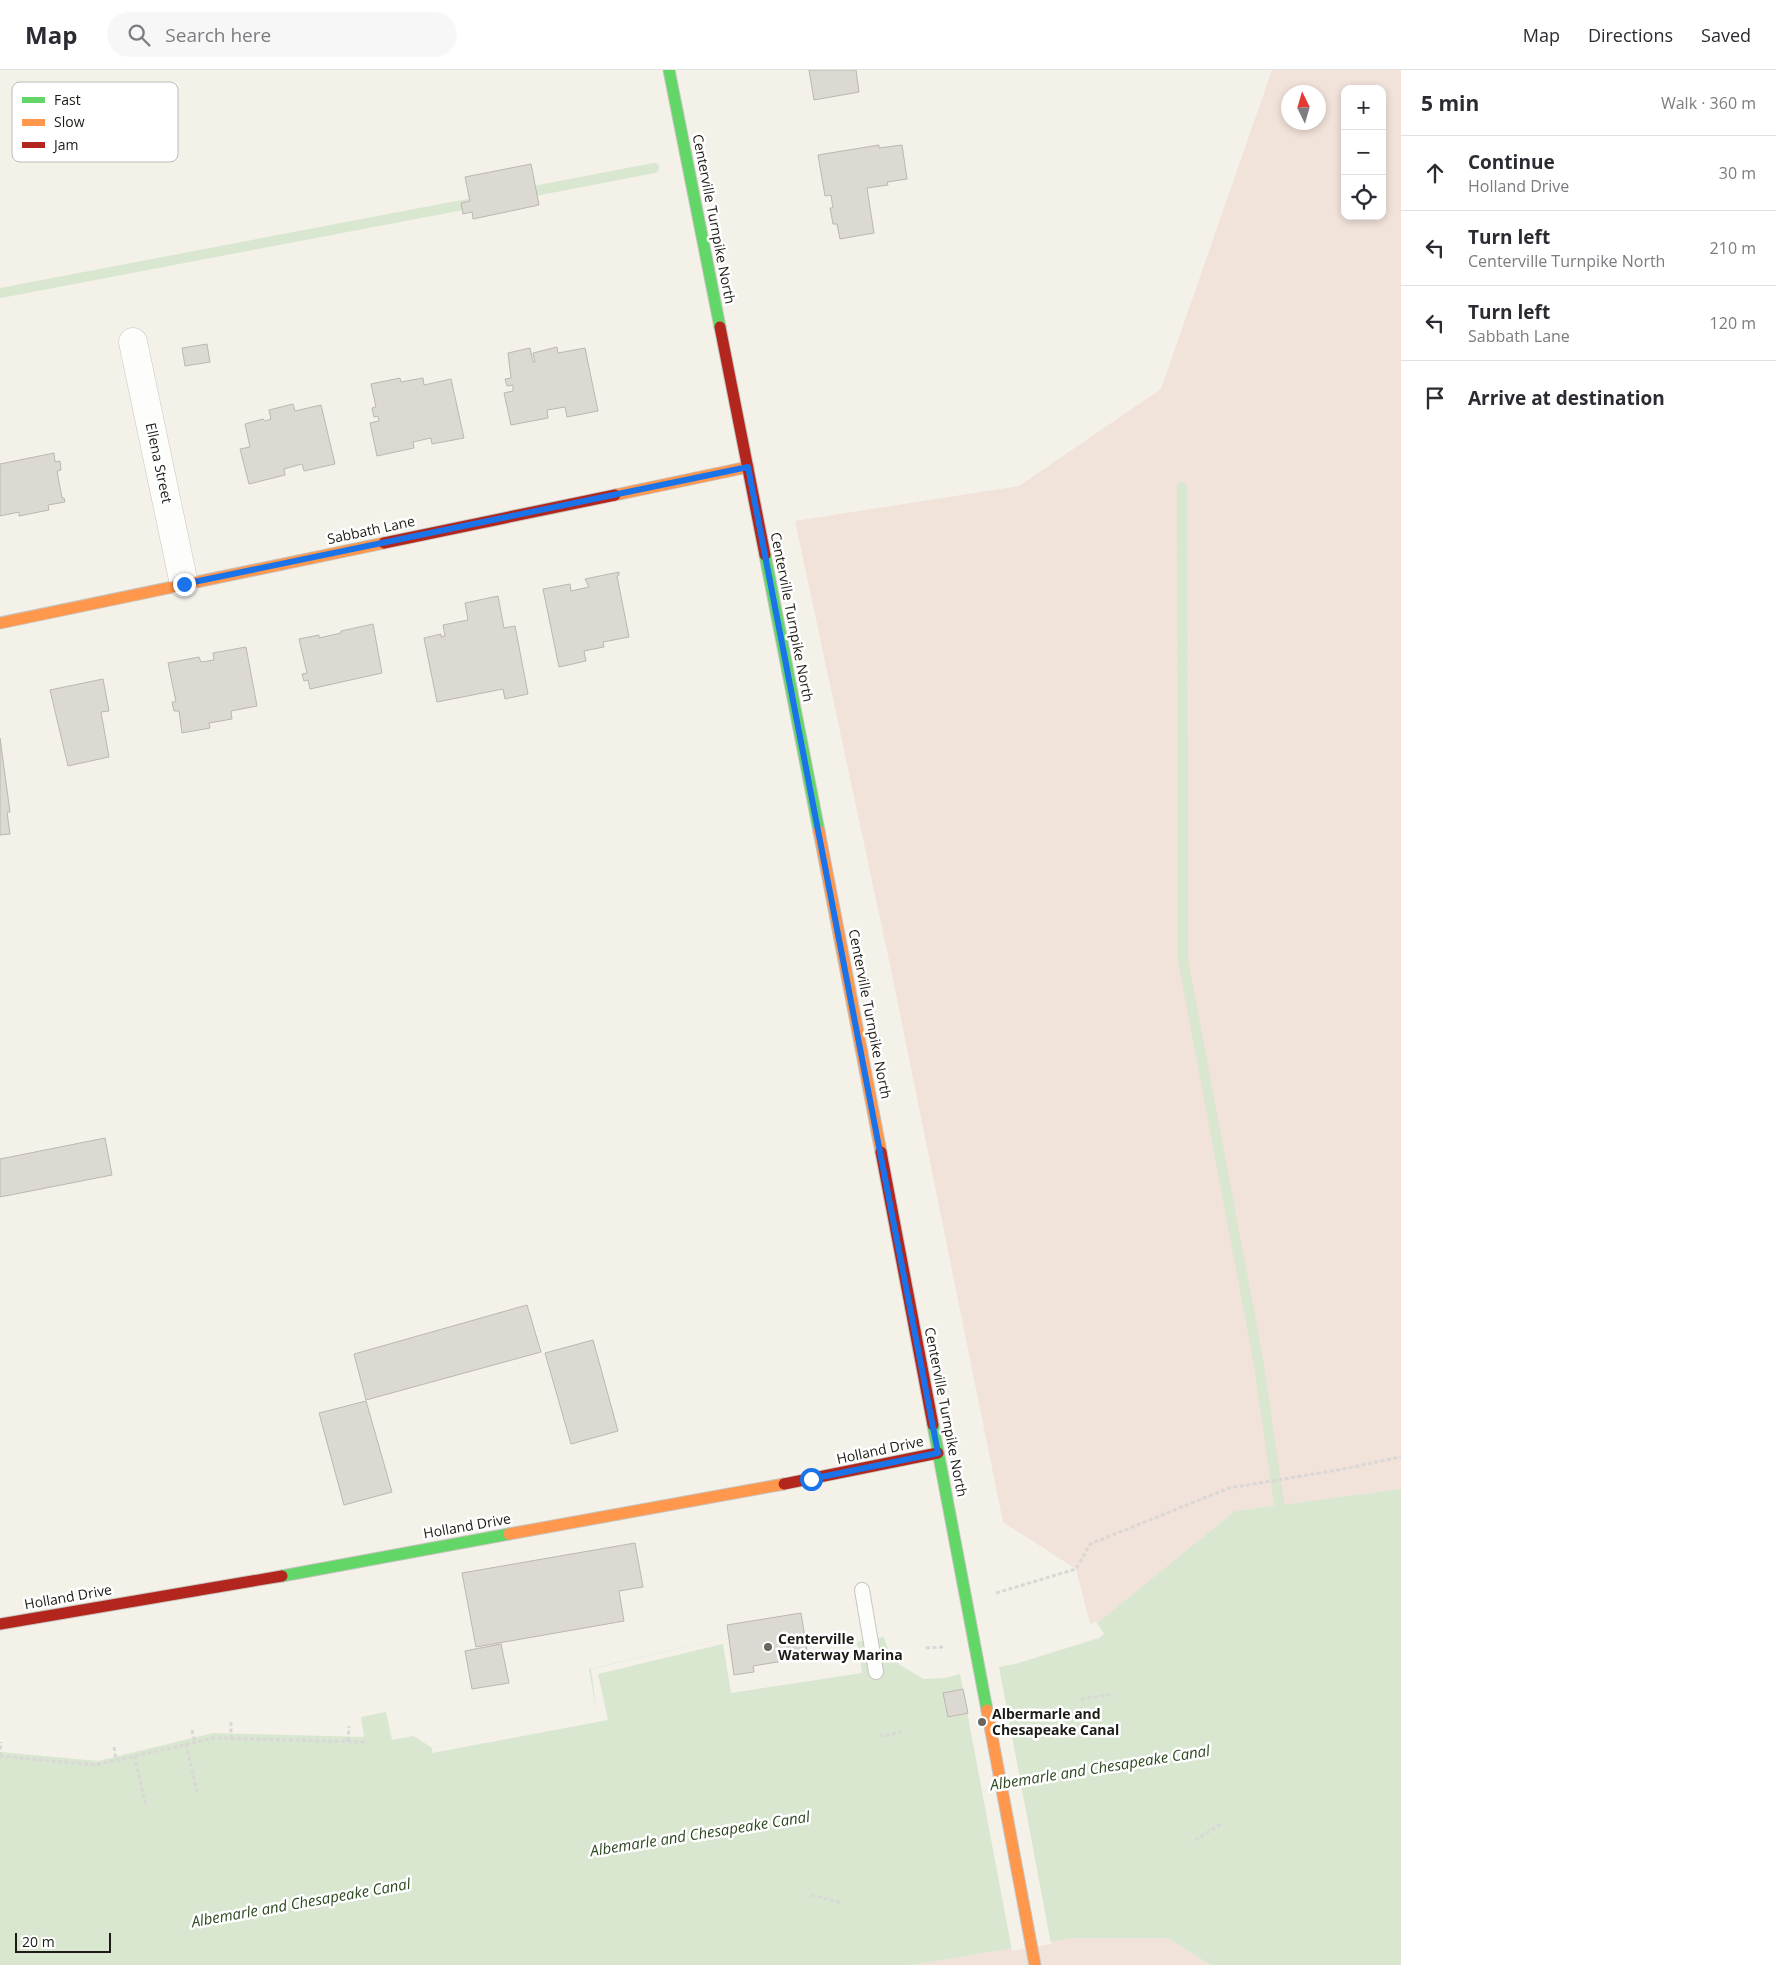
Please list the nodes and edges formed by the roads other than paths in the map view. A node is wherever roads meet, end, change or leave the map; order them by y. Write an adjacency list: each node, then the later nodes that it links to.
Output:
1 (669, 70): 3 (main road, Centerville Turnpike North)
2 (133, 342): 4 (street, Ellena Street)
3 (748, 467): 4 (main road, Sabbath Lane); 6 (main road, Centerville Turnpike North)
4 (184, 584): 5 (main road, Sabbath Lane)
5 (0, 622)
6 (938, 1453): 8 (main road, Holland Drive); 10 (main road, Centerville Turnpike North)
7 (862, 1590): 9 (lane)
8 (0, 1624)
9 (876, 1672)
10 (1035, 1965)

